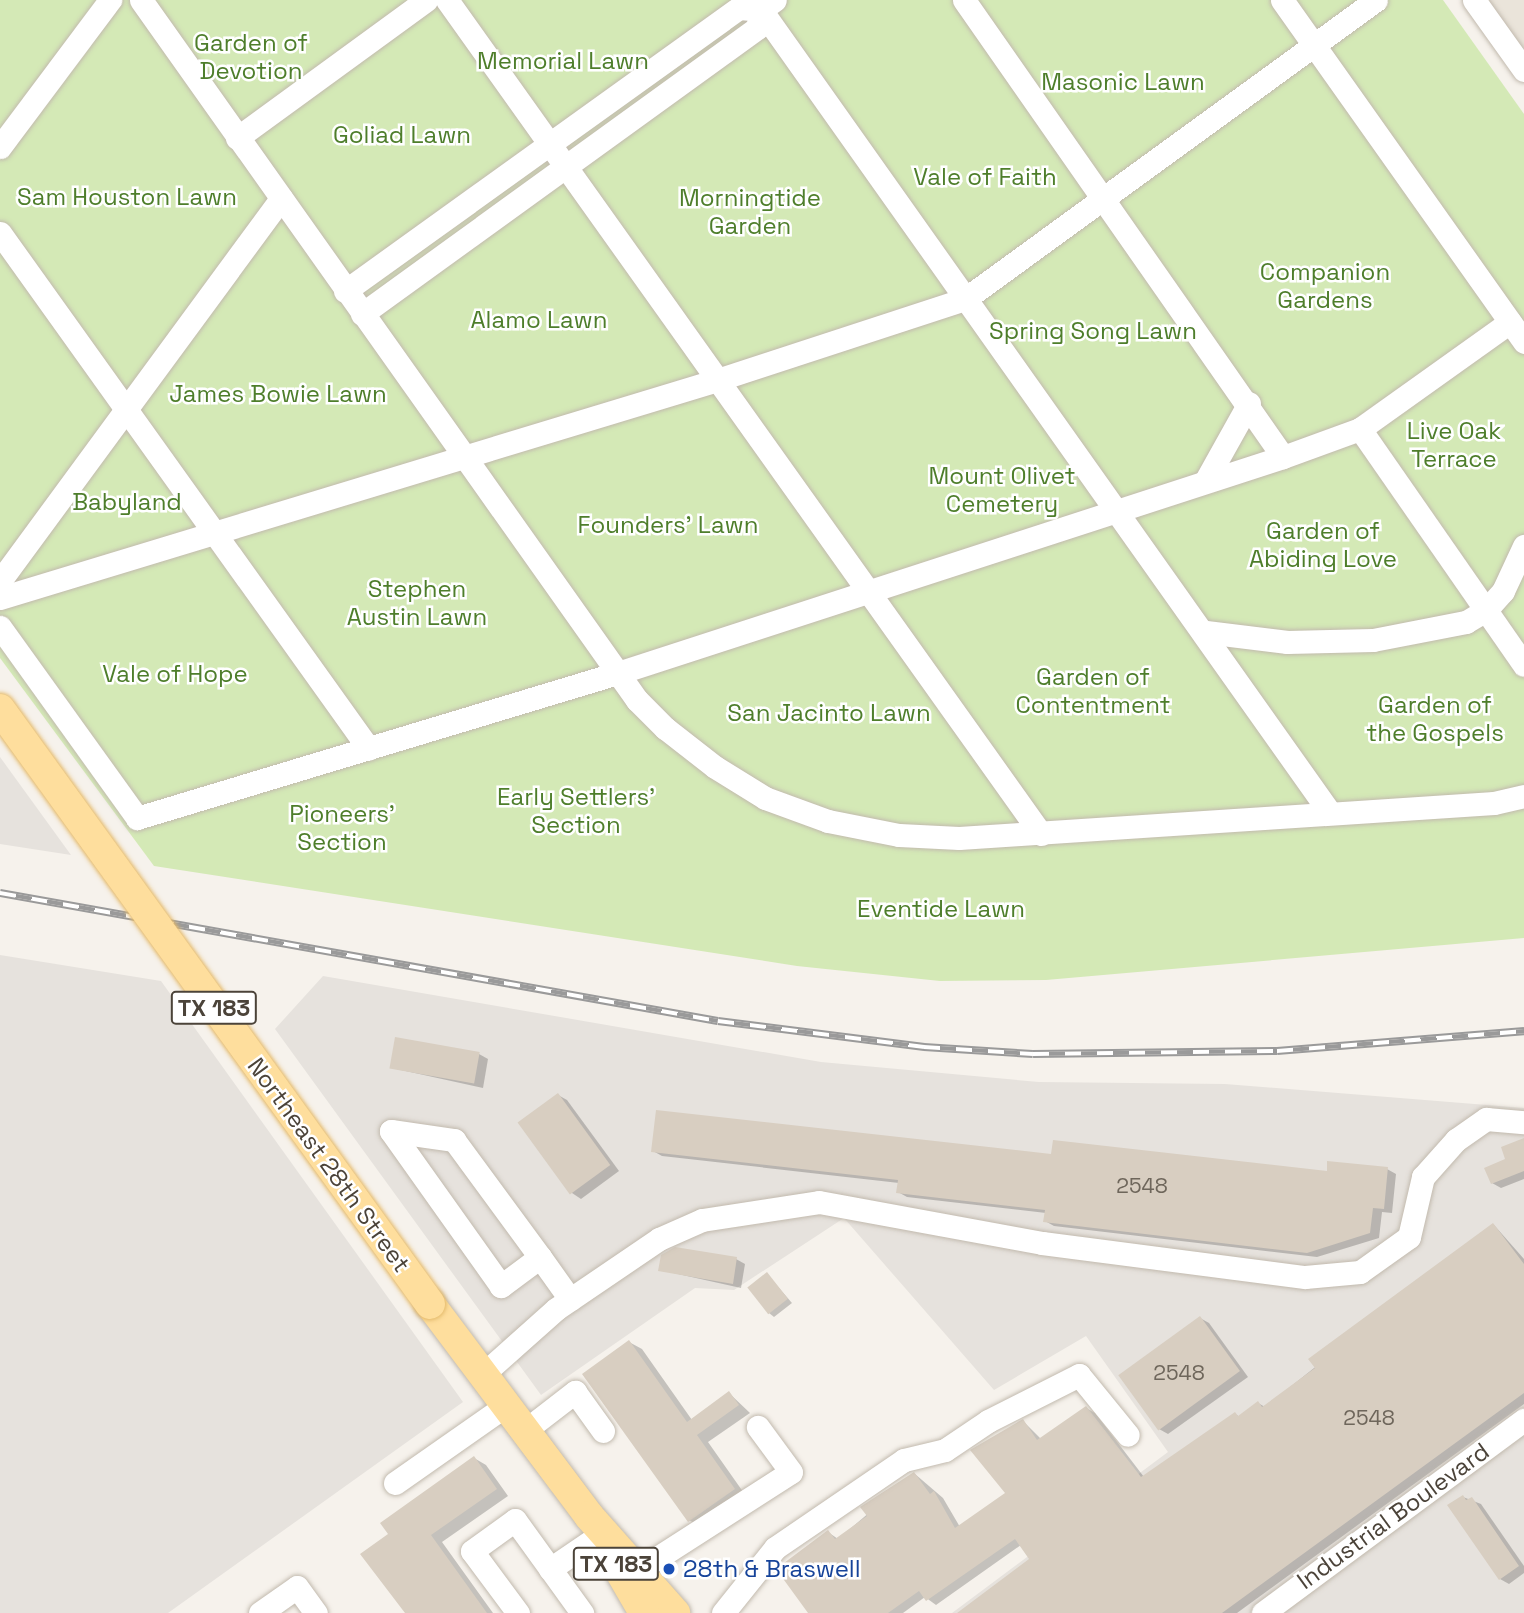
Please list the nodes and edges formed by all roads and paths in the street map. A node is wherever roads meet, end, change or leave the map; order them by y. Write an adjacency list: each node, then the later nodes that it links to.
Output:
1 (110, 0): 14 (street)
2 (141, 0): 12 (street)
3 (425, 0): 12 (street)
4 (447, 0): 13 (street)
5 (964, 0): 16 (street)
6 (1282, 0): 10 (street)
7 (1376, 0): 10 (street)
8 (1474, 0): 11 (street)
9 (763, 3): 13 (street); 15 (street); 20 (street)
10 (1315, 46): 16 (street); 22 (street)
11 (1524, 70)
12 (237, 138): 17 (street)
13 (549, 145): 15 (street); 19 (street)
14 (0, 147)
15 (565, 166): 21 (street); 24 (street)
16 (1105, 197): 20 (street); 25 (street)
17 (281, 198): 19 (street); 26 (street)
18 (0, 233): 26 (street)
19 (345, 291): 21 (street)
20 (965, 299): 24 (street); 31 (street)
21 (362, 314): 28 (street)
22 (1510, 322): 23 (street); 27 (street)
23 (1524, 342)
24 (717, 380): 28 (street); 35 (street)
25 (1249, 403): 29 (street); 30 (street)
26 (127, 407): 32 (street); 34 (street)
27 (1360, 429): 29 (street); 37 (street)
28 (462, 455): 32 (street); 41 (street)
29 (1283, 457): 30 (street)
30 (1206, 480): 31 (street)
31 (1116, 511): 35 (street); 39 (street)
32 (215, 533): 36 (street); 43 (street)
33 (1524, 546): 37 (street)
34 (0, 581)
35 (869, 593): 41 (street); 46 (street)
36 (0, 598)
37 (1486, 610): 39 (street); 40 (street)
38 (0, 627): 43 (street)
39 (1206, 632): 45 (street)
40 (1524, 665)
41 (621, 672): 43 (street); 46 (street)
42 (0, 709): 50 (main road, Northeast 28th Street / TX 183, bridge)
43 (369, 749)
44 (1524, 796): 45 (street)
45 (1330, 813): 46 (street)
46 (1041, 834)
47 (1524, 1122): 49 (street)
48 (540, 1257): 48 (street); 49 (street)
49 (570, 1299): 50 (street)
50 (482, 1375): 51 (main road, Northeast 28th Street / TX 183)
51 (505, 1406): 55 (main road, Northeast 28th Street / TX 183); 57 (street)
52 (1524, 1420): 68 (street, Industrial Boulevard)
53 (758, 1427): 60 (street)
54 (603, 1431): 55 (street)
55 (523, 1432): 58 (main road, Northeast 28th Street / TX 183)
56 (1128, 1436): 67 (street)
57 (394, 1483)
58 (594, 1526): 59 (street); 60 (main road, Northeast 28th Street / TX 183); 65 (main road, Northeast 28th Street / TX 183)
59 (550, 1569): 63 (street); 64 (street)
60 (640, 1569): 66 (main road, Northeast 28th Street / TX 183)
61 (260, 1613): 62 (street)
62 (316, 1613)
63 (518, 1613)
64 (582, 1613)
65 (644, 1613)
66 (675, 1613)
67 (723, 1613)
68 (1263, 1613)

